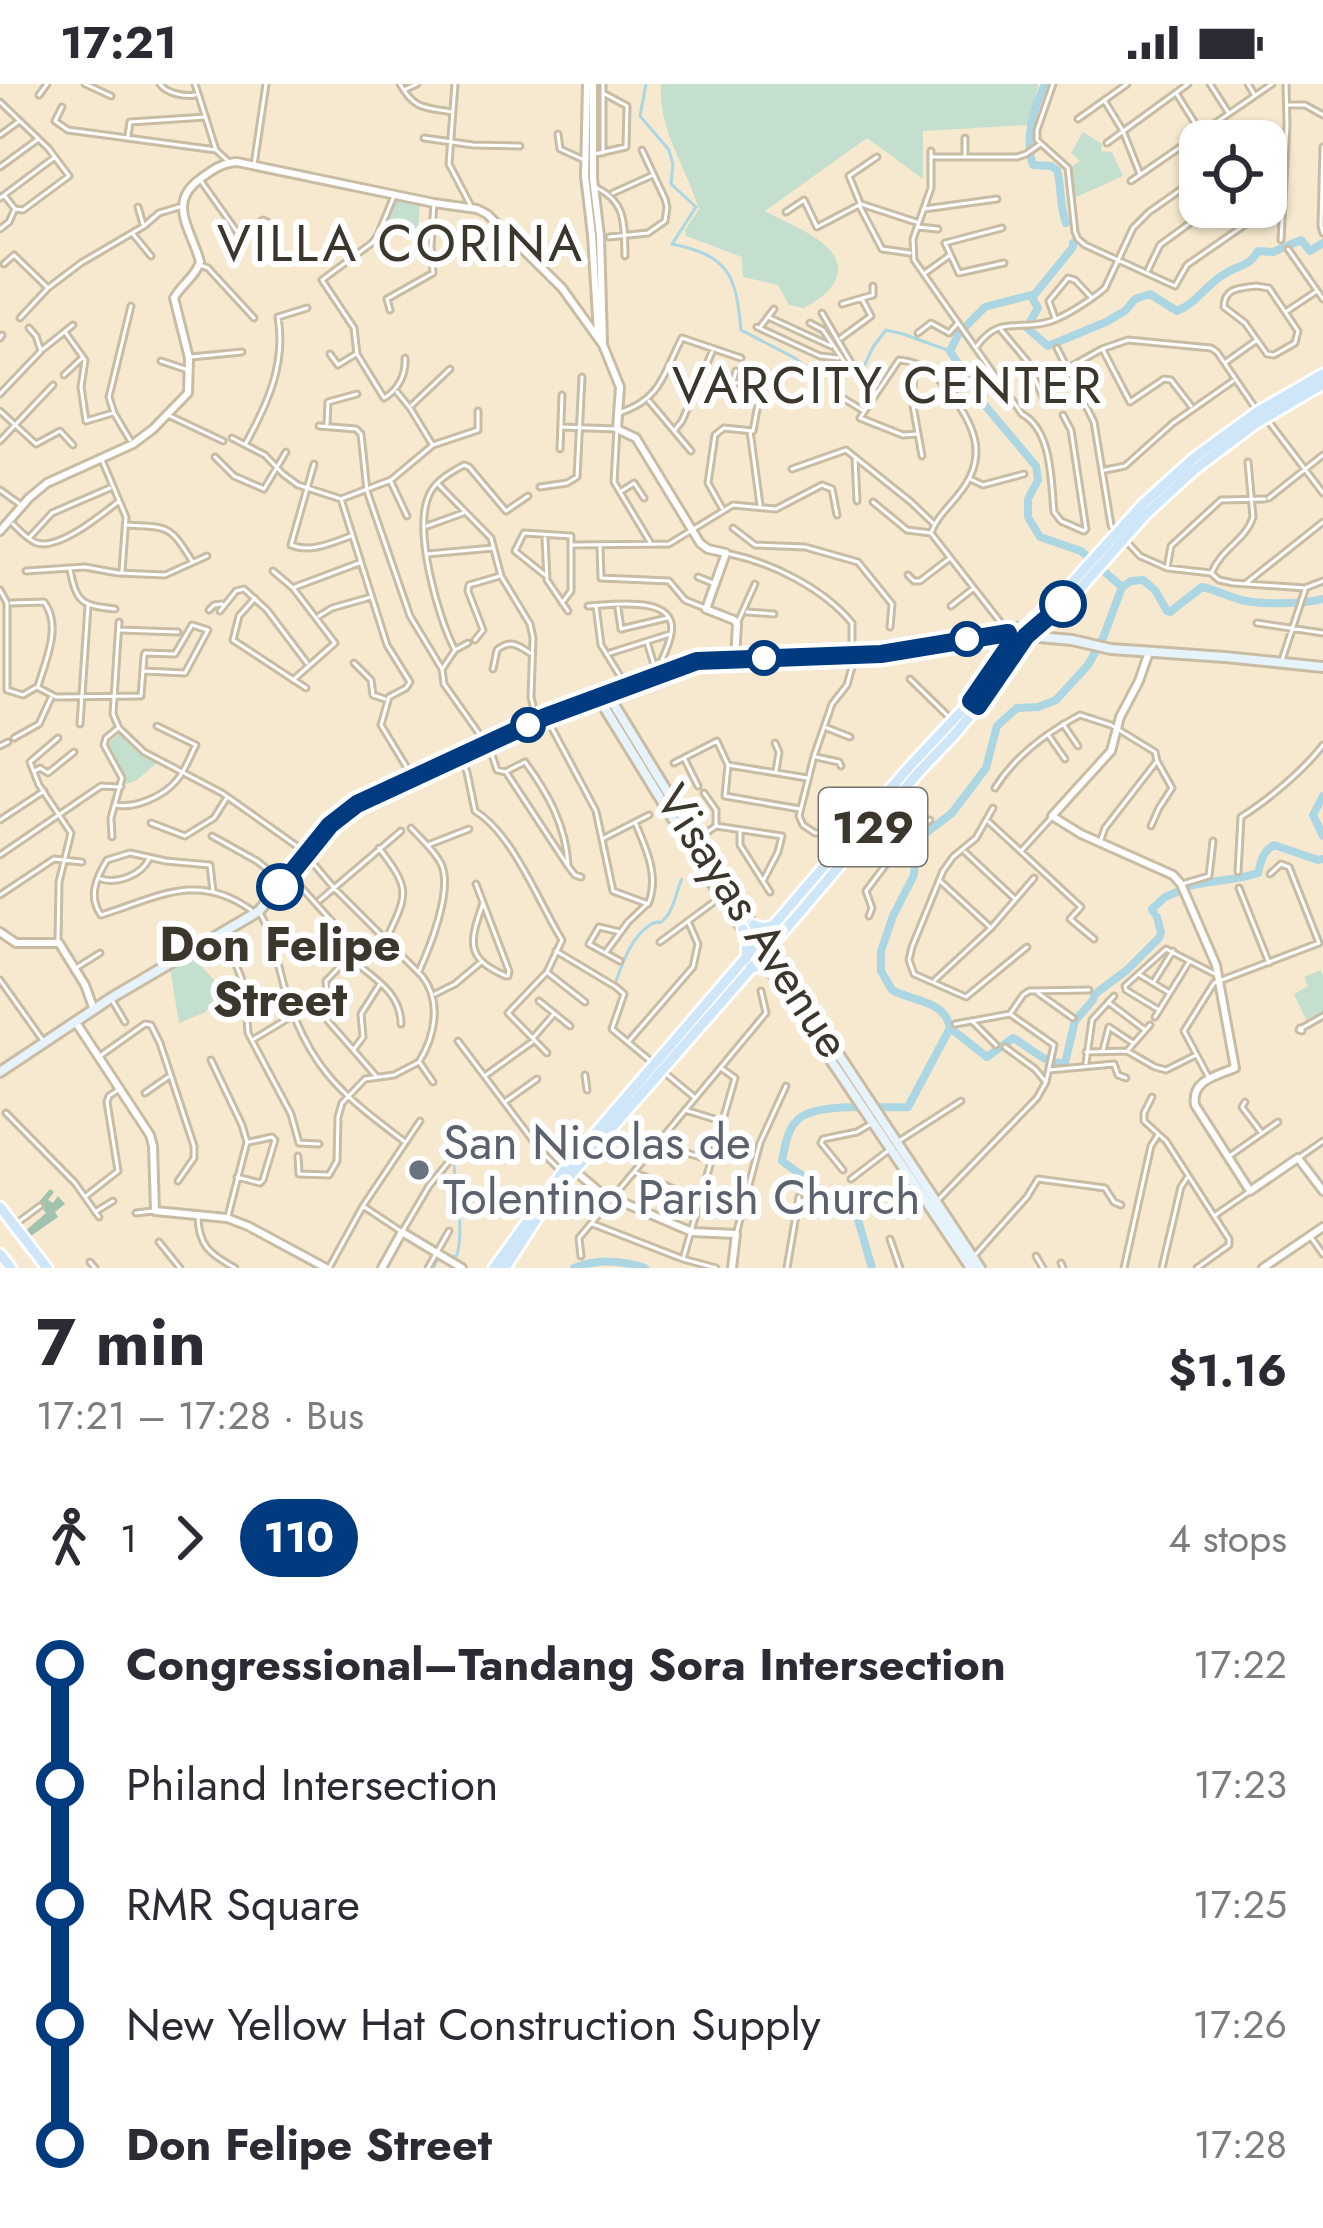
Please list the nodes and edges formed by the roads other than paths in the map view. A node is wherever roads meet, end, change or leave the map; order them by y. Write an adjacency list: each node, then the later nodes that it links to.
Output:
1 (47, 84): 22 (street)
2 (110, 84): 17 (street)
3 (160, 84): 23 (street)
4 (195, 84): 23 (street)
5 (266, 84): 60 (street)
6 (400, 84): 19 (street)
7 (417, 84): 19 (street)
8 (455, 84): 29 (street)
9 (590, 84): 39 (street)
10 (603, 84): 20 (street)
11 (1127, 84): 25 (street)
12 (1188, 84): 21 (street)
13 (1210, 84): 30 (street)
14 (1248, 84): 24 (street)
15 (1272, 84): 24 (street)
16 (1286, 84): 26 (street)
17 (89, 85)
18 (1049, 85): 48 (street)
19 (404, 90): 29 (street)
20 (603, 93): 54 (street); 54 (street)
21 (1176, 93): 35 (street); 38 (street)
22 (39, 95)
23 (196, 95): 32 (street)
24 (1255, 95): 30 (street)
25 (1104, 100): 33 (street); 38 (street)
26 (1287, 105): 31 (street); 37 (street)
27 (1, 106): 34 (street)
28 (62, 107): 42 (street)
29 (453, 112): 46 (street)
30 (1229, 113): 36 (street)
31 (1323, 115)
32 (206, 117): 42 (street); 52 (street)
33 (1078, 119)
34 (20, 120): 41 (street); 45 (street)
35 (1193, 120)
36 (1219, 120)
37 (1287, 120)
38 (1123, 131): 47 (street); 63 (street)
39 (590, 132): 54 (street); 58 (street)
40 (558, 134): 58 (street)
41 (0, 135)
42 (128, 138): 52 (street)
43 (424, 138): 46 (street)
44 (965, 138): 55 (street)
45 (39, 139): 56 (street); 61 (street)
46 (450, 142): 49 (street); 78 (street)
47 (1107, 143)
48 (1039, 145): 55 (street); 101 (street)
49 (520, 146)
50 (1179, 147): 63 (street)
51 (1323, 147): 92 (street)
52 (216, 150): 59 (street)
53 (642, 150): 64 (street)
54 (599, 154): 68 (street)
55 (965, 155): 80 (street)
56 (56, 157): 72 (street); 79 (street)
57 (877, 157): 65 (street)
58 (585, 159): 113 (street)
59 (229, 162): 60 (street); 66 (street)
60 (254, 166): 71 (street)
61 (0, 167)
62 (846, 168): 65 (street)
63 (1141, 174): 67 (street)
64 (654, 175): 70 (street); 93 (street)
65 (849, 176): 75 (street)
66 (200, 179): 76 (street); 82 (street)
67 (1130, 181)
68 (594, 186): 70 (street); 136 (street)
69 (1179, 191): 101 (street)
70 (612, 194): 93 (street)
71 (395, 195): 74 (street); 145 (street)
72 (2, 196): 79 (street)
73 (997, 199): 80 (street)
74 (434, 203): 78 (street); 118 (street)
75 (860, 205): 81 (street); 83 (street); 97 (street)
76 (182, 206): 84 (street); 104 (street)
77 (139, 207): 84 (street)
78 (472, 208): 119 (street)
79 (15, 209): 89 (street)
80 (922, 209): 83 (street)
81 (786, 212)
82 (272, 224)
83 (917, 225): 90 (street); 97 (street)
84 (144, 226): 91 (street)
85 (1002, 228): 98 (street)
86 (1183, 228): 105 (street)
87 (1239, 228): 105 (street)
88 (1282, 228): 95 (street)
89 (0, 229)
90 (938, 229)
91 (131, 232): 99 (street); 108 (street)
92 (1323, 233)
93 (625, 236): 94 (street); 100 (street)
94 (610, 237)
95 (1281, 240)
96 (1288, 249): 109 (street)
97 (912, 253): 106 (street)
98 (950, 255): 102 (street); 106 (street)
99 (151, 256)
100 (625, 256)
101 (1118, 259): 105 (street); 111 (street)
102 (1004, 263)
103 (4, 264): 108 (street)
104 (200, 265): 124 (street); 147 (street)
105 (1148, 272)
106 (923, 274): 130 (street)
107 (873, 286): 110 (street)
108 (48, 288): 123 (street)
109 (1317, 291): 112 (street); 120 (street)
110 (862, 298): 114 (street); 134 (street)
111 (1093, 298): 125 (street); 125 (street)
112 (1323, 299)
113 (595, 304): 119 (street); 133 (street)
114 (842, 304)
115 (131, 306): 181 (street)
116 (307, 308): 199 (street)
117 (774, 309): 122 (street)
118 (390, 310)
119 (578, 310): 133 (street)
120 (1285, 312): 135 (street); 135 (street)
121 (822, 313): 134 (street)
122 (768, 317): 137 (street); 150 (street)
123 (20, 318)
124 (254, 318)
125 (1056, 319): 128 (street)
126 (810, 323): 137 (street)
127 (73, 325): 131 (street)
128 (1000, 326): 138 (street); 175 (street)
129 (28, 328): 169 (street)
130 (961, 328): 132 (street); 138 (street)
131 (65, 332): 141 (street); 146 (street)
132 (918, 332)
133 (598, 337): 136 (street)
134 (839, 339): 159 (street)
135 (1257, 340): 153 (street)
136 (603, 345): 182 (street)
137 (832, 346): 150 (street)
138 (975, 348): 154 (street)
139 (1057, 348): 155 (street)
140 (714, 349): 149 (street); 174 (street); 192 (street)
141 (43, 350)
142 (1102, 350): 153 (street); 155 (street); 177 (street)
143 (242, 352): 147 (street)
144 (330, 354): 145 (street)
145 (357, 354): 167 (street)
146 (83, 357): 161 (street); 181 (street)
147 (189, 358): 157 (street)
148 (406, 358): 167 (street)
149 (741, 358)
150 (840, 358): 159 (street)
151 (161, 361): 157 (street)
152 (916, 363): 166 (street); 168 (street); 194 (street)
153 (1225, 363): 163 (street)
154 (988, 367): 168 (street); 185 (street)
155 (1068, 368): 214 (street)
156 (450, 369): 176 (street)
157 (190, 370): 183 (street)
158 (736, 370): 193 (street)
159 (860, 374): 166 (street)
160 (1323, 374): 173 (main road, 129)
161 (64, 375)
162 (582, 377): 190 (street)
163 (1235, 379): 177 (street); 184 (street)
164 (1323, 384): 173 (main road, 129)
165 (53, 385): 186 (street)
166 (879, 387): 179 (street)
167 (395, 391): 176 (street)
168 (950, 393): 217 (street)
169 (0, 394)
170 (357, 394): 188 (street)
171 (562, 395): 189 (street)
172 (842, 397): 179 (street)
173 (1288, 398): 184 (main road, 129)
174 (648, 399): 182 (street); 192 (street)
175 (1046, 404)
176 (410, 407): 201 (street)
177 (1192, 408): 214 (street)
178 (478, 411): 201 (street)
179 (863, 411): 194 (street)
180 (0, 412): 186 (street)
181 (114, 413): 198 (street)
182 (619, 413): 191 (street)
183 (168, 415): 197 (street); 198 (street)
184 (1261, 415): 215 (street); 251 (main road, 129)
185 (1063, 416)
186 (15, 426): 196 (street); 200 (street)
187 (319, 426): 188 (street)
188 (326, 427): 224 (street)
189 (561, 427): 190 (street); 202 (street)
190 (580, 428): 191 (street); 221 (street)
191 (617, 429): 225 (street); 246 (street)
192 (674, 431): 203 (street)
193 (751, 431): 235 (street); 236 (street)
194 (918, 434): 205 (street)
195 (232, 438): 199 (street)
196 (0, 441)
197 (223, 441)
198 (133, 444): 208 (street)
199 (245, 444): 212 (street)
200 (73, 445)
201 (433, 445): 218 (street)
202 (560, 449)
203 (691, 451)
204 (286, 452): 212 (street)
205 (922, 455)
206 (1323, 455): 215 (street)
207 (855, 457): 213 (street); 232 (street); 243 (street)
208 (102, 458): 220 (street); 234 (street)
209 (215, 458): 212 (street)
210 (1248, 462): 230 (street)
211 (314, 464): 222 (street)
212 (277, 468): 222 (street)
213 (792, 469)
214 (1103, 470): 251 (street)
215 (1304, 470): 226 (street); 230 (street)
216 (1024, 474): 217 (street)
217 (970, 479): 243 (street)
218 (391, 480): 224 (street); 239 (street)
219 (438, 483): 227 (street); 237 (street); 244 (street)
220 (112, 487): 231 (street); 252 (street)
221 (540, 487)
222 (306, 488): 229 (street); 249 (street)
223 (0, 490): 234 (street)
224 (368, 490): 229 (street); 326 (street)
225 (619, 493): 228 (street); 253 (street)
226 (1323, 493)
227 (528, 496)
228 (644, 498)
229 (341, 499): 249 (street)
230 (1251, 499): 265 (street); 270 (street)
231 (118, 502): 242 (street); 252 (street)
232 (857, 502)
233 (873, 502): 248 (street)
234 (22, 506): 240 (street)
235 (760, 507): 236 (street); 238 (street)
236 (723, 510): 246 (street)
237 (466, 512): 244 (street); 256 (street)
238 (837, 514)
239 (407, 516)
240 (10, 521): 247 (street); 252 (street)
241 (1323, 522): 278 (street)
242 (127, 525): 262 (street); 269 (street)
243 (934, 525): 248 (street)
244 (426, 526): 258 (street)
245 (733, 528): 259 (street)
246 (691, 531): 253 (street); 257 (street)
247 (0, 532)
248 (931, 533): 261 (street)
249 (352, 536): 263 (street)
250 (545, 536): 254 (street); 271 (street); 271 (street)
251 (1119, 536): 265 (street); 266 (main road, 129)
252 (29, 538)
253 (652, 544): 255 (street)
254 (571, 545): 255 (street); 286 (street)
255 (600, 545): 294 (street)
256 (495, 548): 258 (street); 273 (street)
257 (726, 553): 259 (street); 276 (street)
258 (427, 554): 315 (street)
259 (763, 555): 304 (street); 318 (street)
260 (207, 556): 262 (street)
261 (950, 558): 272 (street); 280 (street)
262 (192, 562): 269 (street)
263 (362, 562): 279 (street); 283 (street)
264 (70, 568): 267 (street); 269 (street); 290 (street)
265 (1166, 568): 270 (street)
266 (1090, 569): 309 (main road, 129); 310 (main road, 129)
267 (26, 571)
268 (273, 571): 279 (street)
269 (122, 573)
270 (1211, 573): 278 (street)
271 (545, 575): 286 (street)
272 (908, 575)
273 (501, 576): 311 (street); 317 (street)
274 (698, 577): 276 (street)
275 (1323, 581): 281 (street)
276 (715, 584): 294 (street)
277 (755, 584): 298 (street)
278 (1244, 584): 281 (street)
279 (293, 588): 300 (street)
280 (974, 588): 289 (street); 310 (street)
281 (1305, 588): 305 (street)
282 (0, 590): 285 (street)
283 (370, 597): 300 (street); 339 (street)
284 (255, 598): 287 (street); 324 (street); 331 (street)
285 (7, 603): 333 (street); 333 (street)
286 (562, 603): 296 (street)
287 (224, 604): 295 (street); 297 (street)
288 (617, 605): 292 (street); 301 (street); 301 (street)
289 (952, 605)
290 (88, 606): 293 (street); 338 (street)
291 (589, 606): 292 (street)
292 (596, 606): 320 (street)
293 (115, 609)
294 (706, 609): 303 (street)
295 (209, 610)
296 (568, 610)
297 (220, 611)
298 (745, 612): 299 (street); 303 (street)
299 (774, 614)
300 (318, 617): 324 (street)
301 (669, 617): 308 (street)
302 (1257, 623): 305 (street)
303 (737, 624): 321 (street)
304 (890, 626)
305 (1292, 628): 307 (street); 322 (street)
306 (178, 632): 337 (street)
307 (1323, 633)
308 (671, 634): 312 (street); 329 (street)
309 (1026, 636): 316 (main road); 340 (main road, 129)
310 (1009, 638): 319 (main road); 340 (main road, 129)
311 (475, 640)
312 (647, 641): 320 (street); 329 (street)
313 (468, 643): 315 (street)
314 (886, 644): 319 (street)
315 (455, 650): 326 (street)
316 (1149, 652): 322 (main road); 348 (street)
317 (530, 653): 327 (street); 341 (street)
318 (852, 654): 319 (main road); 321 (main road); 347 (street)
319 (879, 654)
320 (607, 656): 332 (street)
321 (735, 658): 329 (main road)
322 (1281, 662): 325 (main road)
323 (353, 663): 339 (street)
324 (308, 665): 331 (street)
325 (1323, 667)
326 (442, 669): 354 (street)
327 (494, 669)
328 (144, 671): 328 (street); 337 (street)
329 (657, 673): 332 (main road)
330 (910, 679): 342 (street)
331 (293, 680): 334 (street)
332 (626, 686): 335 (main road)
333 (37, 687): 336 (street)
334 (306, 688)
335 (603, 695): 341 (main road); 403 (main road, Visayas Avenue)
336 (52, 696): 338 (street); 351 (street)
337 (115, 696): 338 (street); 346 (street)
338 (82, 697): 343 (street)
339 (386, 700): 372 (street)
340 (974, 704): 342 (main road, 129); 397 (main road, 129)
341 (541, 719): 354 (main road); 402 (street)
342 (953, 722): 399 (main road, 129)
343 (80, 724)
344 (1063, 724): 348 (street); 349 (street); 358 (street)
345 (157, 726): 369 (street)
346 (119, 728): 369 (street); 375 (street)
347 (825, 728): 350 (street); 361 (street)
348 (1116, 728): 363 (street); 385 (street)
349 (1048, 734): 364 (street); 376 (street)
350 (850, 737)
351 (14, 738)
352 (58, 738): 368 (street)
353 (8, 742): 357 (street)
354 (488, 742): 360 (main road); 370 (street)
355 (775, 743): 371 (street)
356 (1323, 745): 416 (street)
357 (0, 746)
358 (1078, 746)
359 (74, 752): 368 (street)
360 (460, 755): 372 (main road); 454 (street)
361 (814, 757): 367 (street); 373 (street)
362 (684, 758): 365 (street); 366 (street); 374 (street)
363 (1157, 758): 392 (street); 405 (street)
364 (1065, 759)
365 (674, 763)
366 (728, 765): 371 (street); 382 (street)
367 (842, 766)
368 (33, 772): 377 (street)
369 (182, 772): 379 (street); 380 (street)
370 (506, 772): 415 (street); 415 (street)
371 (776, 773): 373 (street)
372 (412, 776): 410 (main road)
373 (808, 778): 382 (street)
374 (698, 785)
375 (121, 787): 380 (street); 383 (street)
376 (995, 788)
377 (44, 791): 383 (street); 387 (street)
378 (704, 794): 391 (street)
379 (227, 797): 390 (street); 410 (street)
380 (115, 805): 401 (street)
381 (994, 808): 386 (street)
382 (800, 809): 399 (street)
383 (60, 814): 411 (street); 413 (street)
384 (649, 815): 389 (street)
385 (1052, 816): 405 (street); 409 (street)
386 (987, 819): 408 (street); 409 (street)
387 (0, 820)
388 (930, 820): 398 (street)
389 (635, 822): 402 (street); 436 (street)
390 (151, 824)
391 (716, 826): 395 (street); 403 (street)
392 (1151, 826)
393 (411, 828): 406 (street)
394 (469, 829): 406 (street)
395 (740, 829): 422 (street); 422 (street)
396 (401, 831): 407 (street)
397 (870, 831): 398 (street); 399 (street); 452 (main road, 129)
398 (898, 831): 438 (street)
399 (856, 832): 440 (main road, 129)
400 (212, 836): 421 (street)
401 (112, 837)
402 (600, 840): 436 (street)
403 (692, 842): 428 (main road, Visayas Avenue); 432 (main road, Visayas Avenue)
404 (1213, 842): 425 (street)
405 (1100, 843): 425 (street)
406 (427, 846): 465 (street)
407 (379, 848): 426 (street); 449 (street)
408 (963, 849): 423 (street); 434 (street)
409 (1021, 851): 447 (street)
410 (306, 854): 421 (main road); 426 (street)
411 (0, 855)
412 (150, 858): 419 (street); 419 (street); 429 (street)
413 (65, 859): 414 (street); 431 (street); 448 (street)
414 (82, 862)
415 (568, 866): 418 (street)
416 (1238, 872)
417 (1270, 874): 460 (street)
418 (581, 877)
419 (98, 878): 429 (street)
420 (1034, 878): 434 (street)
421 (286, 879): 437 (main road); 446 (street)
422 (764, 881): 430 (street)
423 (940, 881): 442 (street); 469 (street)
424 (476, 884): 435 (street)
425 (1181, 884): 467 (street)
426 (334, 888): 433 (street); 449 (street)
427 (1240, 888): 460 (street)
428 (732, 890): 432 (street); 441 (main road, Visayas Avenue)
429 (213, 891): 437 (street)
430 (770, 892)
431 (0, 895)
432 (722, 897): 439 (street); 441 (main road, Visayas Avenue)
433 (320, 900)
434 (1016, 900): 442 (street)
435 (483, 902): 459 (street); 459 (street)
436 (648, 904): 444 (street)
437 (258, 913): 445 (main road); 486 (street)
438 (869, 916)
439 (688, 921): 450 (street); 501 (street)
440 (778, 924): 441 (main road); 452 (main road, 129)
441 (748, 927): 452 (main road, Visayas Avenue); 461 (main road)
442 (991, 928): 469 (street)
443 (0, 932): 448 (street)
444 (620, 932): 456 (street); 456 (street)
445 (219, 935): 478 (main road); 499 (street)
446 (346, 937)
447 (1094, 939)
448 (58, 942): 462 (street)
449 (385, 942): 465 (street)
450 (660, 942)
451 (1027, 947): 469 (street)
452 (762, 948): 461 (main road, 129); 464 (main road, Visayas Avenue); 542 (main road, Visayas Avenue)
453 (1173, 950): 458 (street); 466 (street); 470 (street)
454 (556, 951): 463 (street); 501 (street)
455 (100, 953): 462 (street)
456 (606, 953): 457 (street)
457 (620, 961)
458 (1190, 961): 467 (street); 475 (street)
459 (480, 963): 476 (street)
460 (1269, 963): 467 (street)
461 (747, 965): 464 (main road); 517 (main road, 129)
462 (75, 969): 482 (street)
463 (547, 972): 480 (street); 500 (street)
464 (772, 972): 542 (main road, Visayas Avenue)
465 (418, 973): 476 (street)
466 (1138, 974): 470 (street); 483 (street)
467 (1220, 977): 512 (street); 526 (street)
468 (0, 980): 503 (street)
469 (933, 982)
470 (1153, 983): 475 (street)
471 (380, 984): 493 (street); 507 (street); 507 (street)
472 (1089, 990): 474 (street)
473 (761, 991): 518 (street)
474 (1037, 992): 485 (street); 489 (street)
475 (1169, 993): 483 (street)
476 (433, 995): 515 (street)
477 (1114, 996): 481 (street)
478 (111, 998): 482 (main road); 492 (street)
479 (539, 1001): 484 (street)
480 (585, 1002)
481 (1108, 1002): 498 (street); 509 (street)
482 (94, 1010): 490 (main road)
483 (1159, 1010): 488 (street)
484 (555, 1014): 496 (street); 500 (street)
485 (1010, 1014): 491 (street); 519 (street)
486 (293, 1015): 499 (street); 534 (street)
487 (1323, 1016): 497 (street)
488 (1155, 1017)
489 (1073, 1018)
490 (75, 1021): 503 (main road); 513 (street)
491 (971, 1021): 494 (street); 505 (street)
492 (125, 1022)
493 (401, 1024)
494 (955, 1024)
495 (1150, 1024): 498 (street)
496 (570, 1026)
497 (1302, 1028)
498 (1145, 1030): 504 (street)
499 (252, 1040): 551 (street)
500 (532, 1040): 511 (street); 523 (street)
501 (629, 1040): 517 (street)
502 (458, 1041): 523 (street)
503 (44, 1042): 520 (main road)
504 (1132, 1043): 508 (street); 510 (street)
505 (996, 1045)
506 (1005, 1047): 529 (street)
507 (353, 1051): 524 (street)
508 (1127, 1051): 510 (street); 512 (street)
509 (1086, 1052): 510 (street); 516 (street)
510 (1103, 1052)
511 (547, 1053)
512 (1196, 1055): 526 (street)
513 (100, 1056): 521 (street); 531 (street)
514 (211, 1060): 549 (street)
515 (419, 1062): 524 (street); 528 (street)
516 (1086, 1063)
517 (658, 1067): 536 (street); 560 (main road, 129)
518 (720, 1067): 536 (street); 544 (street)
519 (1049, 1069): 525 (street); 529 (street)
520 (0, 1072)
521 (171, 1075): 533 (street); 565 (street)
522 (585, 1075): 532 (street)
523 (484, 1076): 538 (street)
524 (377, 1078): 534 (street)
525 (1126, 1078)
526 (1209, 1078): 555 (street)
527 (537, 1079): 538 (street)
528 (433, 1082)
529 (1046, 1082): 577 (street)
530 (786, 1086): 573 (street)
531 (120, 1089): 568 (street); 579 (street)
532 (587, 1090)
533 (145, 1093)
534 (348, 1096): 550 (street); 554 (street)
535 (1152, 1097): 546 (street)
536 (695, 1098): 540 (street)
537 (961, 1101): 553 (street)
538 (505, 1102): 560 (street)
539 (1245, 1102): 547 (street)
540 (685, 1110): 544 (street); 552 (street)
541 (6, 1114): 568 (street)
542 (872, 1116): 553 (main road, Visayas Avenue); 559 (street)
543 (420, 1121): 550 (street)
544 (723, 1122): 558 (street)
545 (1279, 1122): 547 (street)
546 (1159, 1134): 562 (street); 618 (street)
547 (1262, 1134): 555 (street)
548 (1323, 1141): 556 (street)
549 (247, 1142): 563 (street); 563 (street)
550 (405, 1142): 576 (street)
551 (319, 1144)
552 (657, 1144): 558 (street); 561 (street)
553 (896, 1148): 564 (street); 577 (main road, Visayas Avenue)
554 (298, 1156)
555 (1228, 1157): 566 (street)
556 (1298, 1158): 566 (street); 567 (street)
557 (451, 1159): 587 (street)
558 (711, 1160): 571 (street)
559 (843, 1170)
560 (568, 1172): 570 (street); 611 (main road, 129); 612 (main road, 129)
561 (635, 1172): 570 (street); 571 (street)
562 (1189, 1176): 582 (street); 619 (street)
563 (237, 1177): 583 (street)
564 (850, 1179)
565 (178, 1181)
566 (1250, 1191): 582 (street)
567 (1323, 1191)
568 (85, 1197): 572 (street)
569 (799, 1197): 615 (street)
570 (612, 1198): 584 (street); 589 (street)
571 (700, 1200): 573 (street); 589 (street)
572 (112, 1201)
573 (743, 1204): 590 (street)
574 (1121, 1205): 601 (street)
575 (40, 1206): 585 (street)
576 (363, 1206): 587 (street); 607 (street)
577 (933, 1206): 601 (main road, Visayas Avenue)
578 (0, 1207): 585 (main road)
579 (155, 1211): 580 (street); 581 (street)
580 (136, 1213)
581 (198, 1215): 583 (street); 606 (street)
582 (1214, 1216): 620 (street)
583 (227, 1218): 607 (street)
584 (590, 1223): 597 (street); 599 (street)
585 (14, 1225): 603 (main road)
586 (1323, 1227): 591 (street)
587 (402, 1232): 595 (street); 608 (street)
588 (449, 1232): 595 (street)
589 (692, 1232): 590 (street); 599 (street)
590 (736, 1234): 614 (street)
591 (1310, 1236): 596 (street); 621 (street)
592 (890, 1239): 616 (street)
593 (159, 1242): 605 (street)
594 (0, 1253): 602 (main road)
595 (436, 1254): 609 (street); 610 (street)
596 (1323, 1254)
597 (581, 1256)
598 (1036, 1256): 617 (street)
599 (683, 1259): 613 (street)
600 (90, 1262): 604 (street)
601 (974, 1265)
602 (11, 1268)
603 (47, 1268)
604 (95, 1268)
605 (180, 1268)
606 (235, 1268)
607 (327, 1268)
608 (382, 1268)
609 (428, 1268)
610 (462, 1268)
611 (494, 1268)
612 (505, 1268)
613 (716, 1268)
614 (732, 1268)
615 (788, 1268)
616 (900, 1268)
617 (1043, 1268)
618 (1124, 1268)
619 (1162, 1268)
620 (1197, 1268)
621 (1263, 1268)

